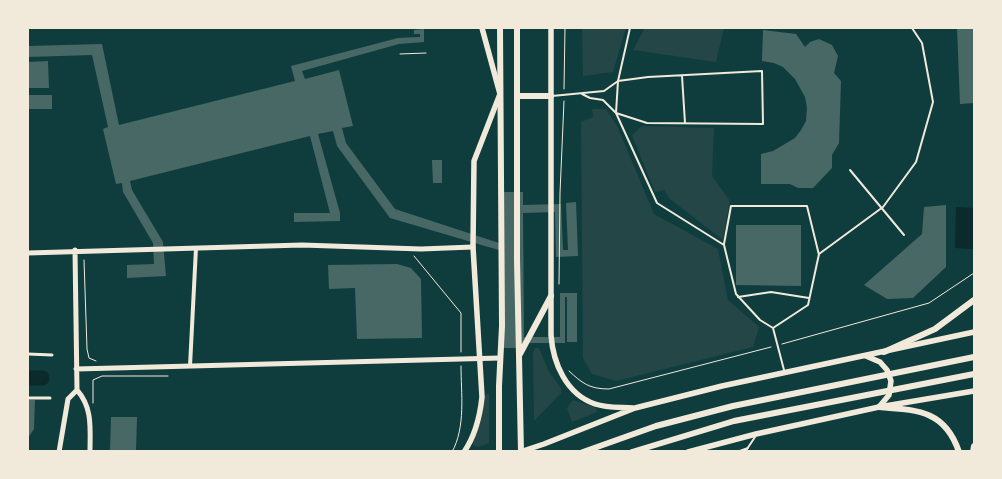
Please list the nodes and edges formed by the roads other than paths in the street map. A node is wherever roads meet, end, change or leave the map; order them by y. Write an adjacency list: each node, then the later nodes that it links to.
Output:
1 (482, 28): 9 (main road)
2 (500, 28): 9 (main road)
3 (517, 28): 11 (main road)
4 (551, 28): 12 (main road)
5 (630, 28): 8 (lane)
6 (912, 28): 16 (lane)
7 (682, 75): 8 (lane); 14 (lane); 14 (lane)
8 (618, 81): 10 (lane); 13 (lane)
9 (500, 94): 19 (main road); 37 (main road)
10 (582, 94): 12 (lane); 13 (lane)
11 (517, 96): 12 (main road); 33 (main road)
12 (551, 96): 24 (main road)
13 (616, 113): 14 (lane); 18 (lane)
14 (685, 123)
15 (850, 170): 16 (lane)
16 (881, 209): 17 (lane); 23 (lane)
17 (904, 236)
18 (724, 245): 23 (lane); 25 (lane)
19 (473, 247): 20 (street); 36 (main road)
20 (196, 248): 21 (street); 38 (street)
21 (75, 250): 22 (street); 39 (street)
22 (28, 253)
23 (819, 255): 26 (lane)
24 (551, 296): 33 (main road); 47 (main road)
25 (738, 296): 26 (lane); 28 (lane)
26 (809, 298): 28 (lane)
27 (974, 300): 30 (main road)
28 (773, 328): 40 (lane)
29 (974, 332): 30 (main road)
30 (884, 352): 34 (main road)
31 (28, 354): 32 (street)
32 (52, 355)
33 (519, 355): 51 (main road)
34 (866, 356): 40 (main road); 46 (main road)
35 (974, 357): 56 (main road)
36 (480, 358): 37 (street); 38 (street); 54 (main road)
37 (500, 358): 55 (main road)
38 (190, 366): 39 (street)
39 (76, 369): 42 (street)
40 (785, 373): 47 (main road)
41 (974, 374): 57 (main road)
42 (77, 390): 52 (street); 53 (street)
43 (974, 390): 46 (main road)
44 (28, 398): 45 (street)
45 (50, 398)
46 (878, 407): 48 (main road); 61 (main road)
47 (635, 408): 51 (main road)
48 (756, 434): 50 (lane); 58 (main road)
49 (974, 446): 62 (main road)
50 (748, 448): 59 (lane); 60 (lane)
51 (520, 451)
52 (59, 452)
53 (90, 452)
54 (464, 452)
55 (499, 452)
56 (583, 452)
57 (632, 452)
58 (688, 452)
59 (737, 452)
60 (745, 452)
61 (959, 452)
62 (973, 452)

